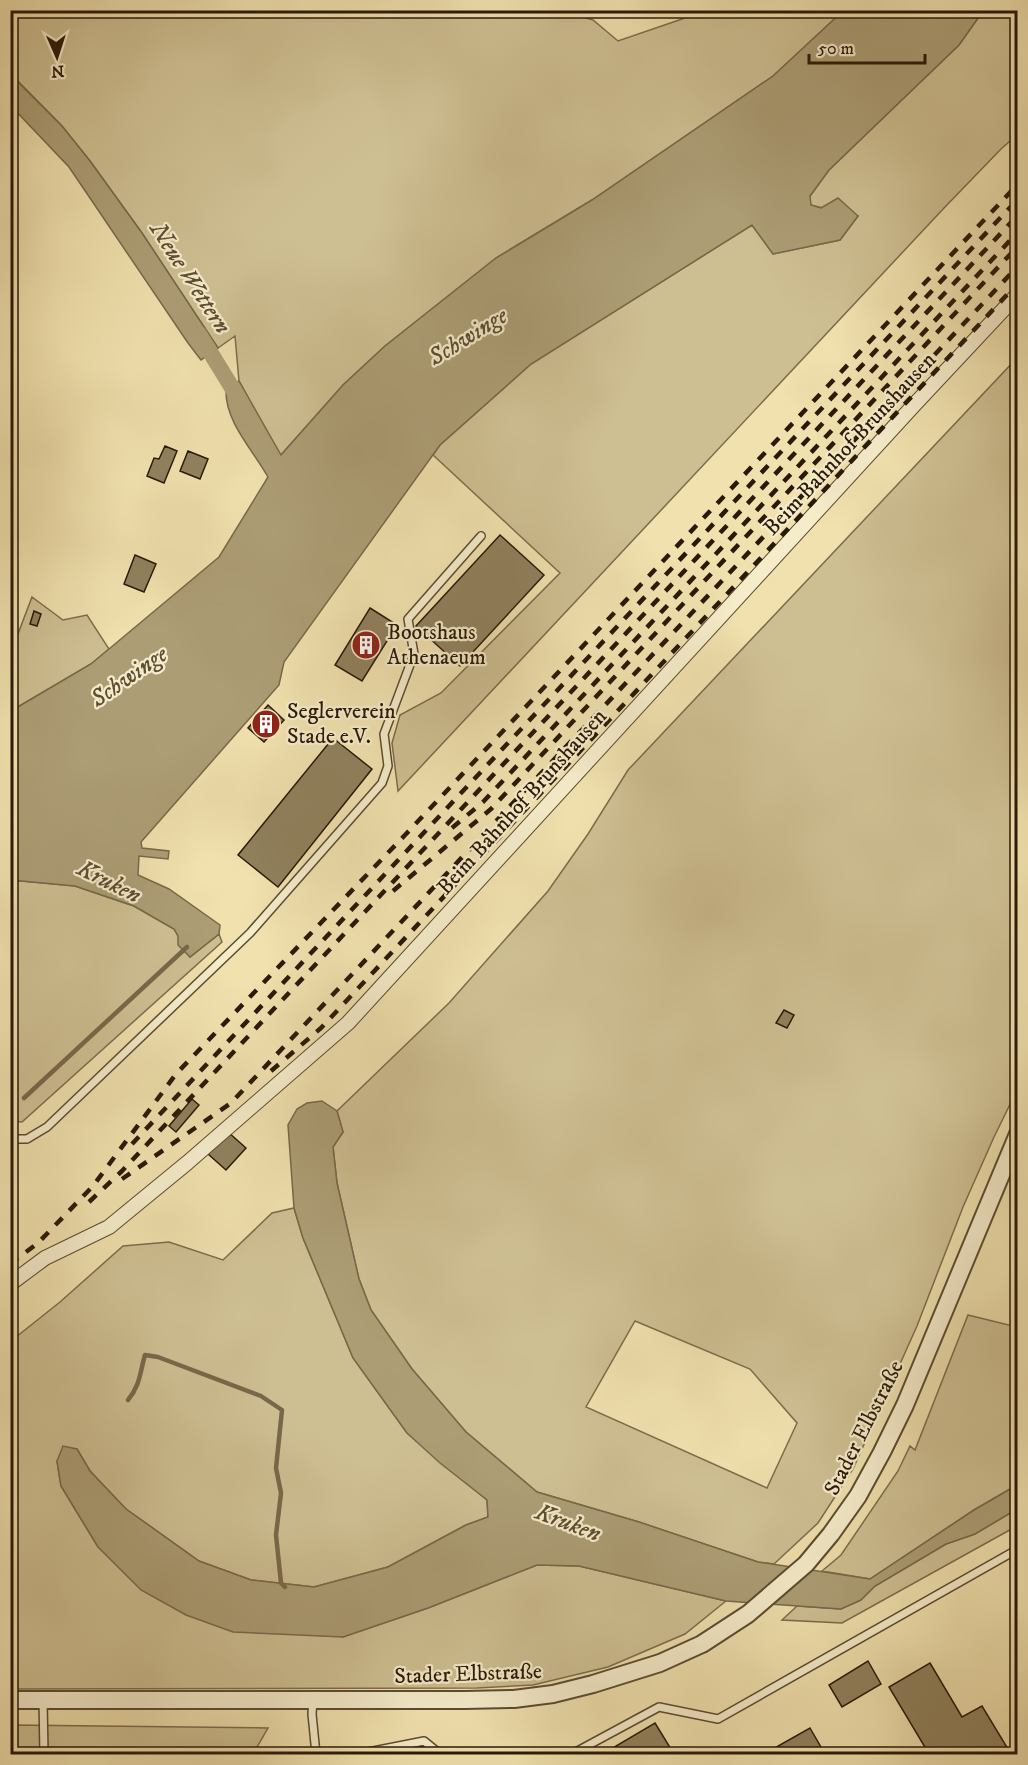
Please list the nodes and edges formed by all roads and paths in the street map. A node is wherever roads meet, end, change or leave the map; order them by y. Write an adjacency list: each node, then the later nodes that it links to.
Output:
1 (1017, 294): 5 (street, Beim Bahnhof Brunshausen)
2 (481, 536): 4 (lane)
3 (1017, 1134): 9 (street, Stader Elbstraße)
4 (10, 1139)
5 (10, 1284)
6 (1017, 1549): 14 (lane)
7 (10, 1700): 8 (street, Stader Elbstraße)
8 (43, 1700): 9 (street, Stader Elbstraße); 10 (lane)
9 (313, 1700): 11 (lane)
10 (44, 1755)
11 (316, 1755)
12 (358, 1755): 13 (lane)
13 (440, 1755)
14 (572, 1755)

